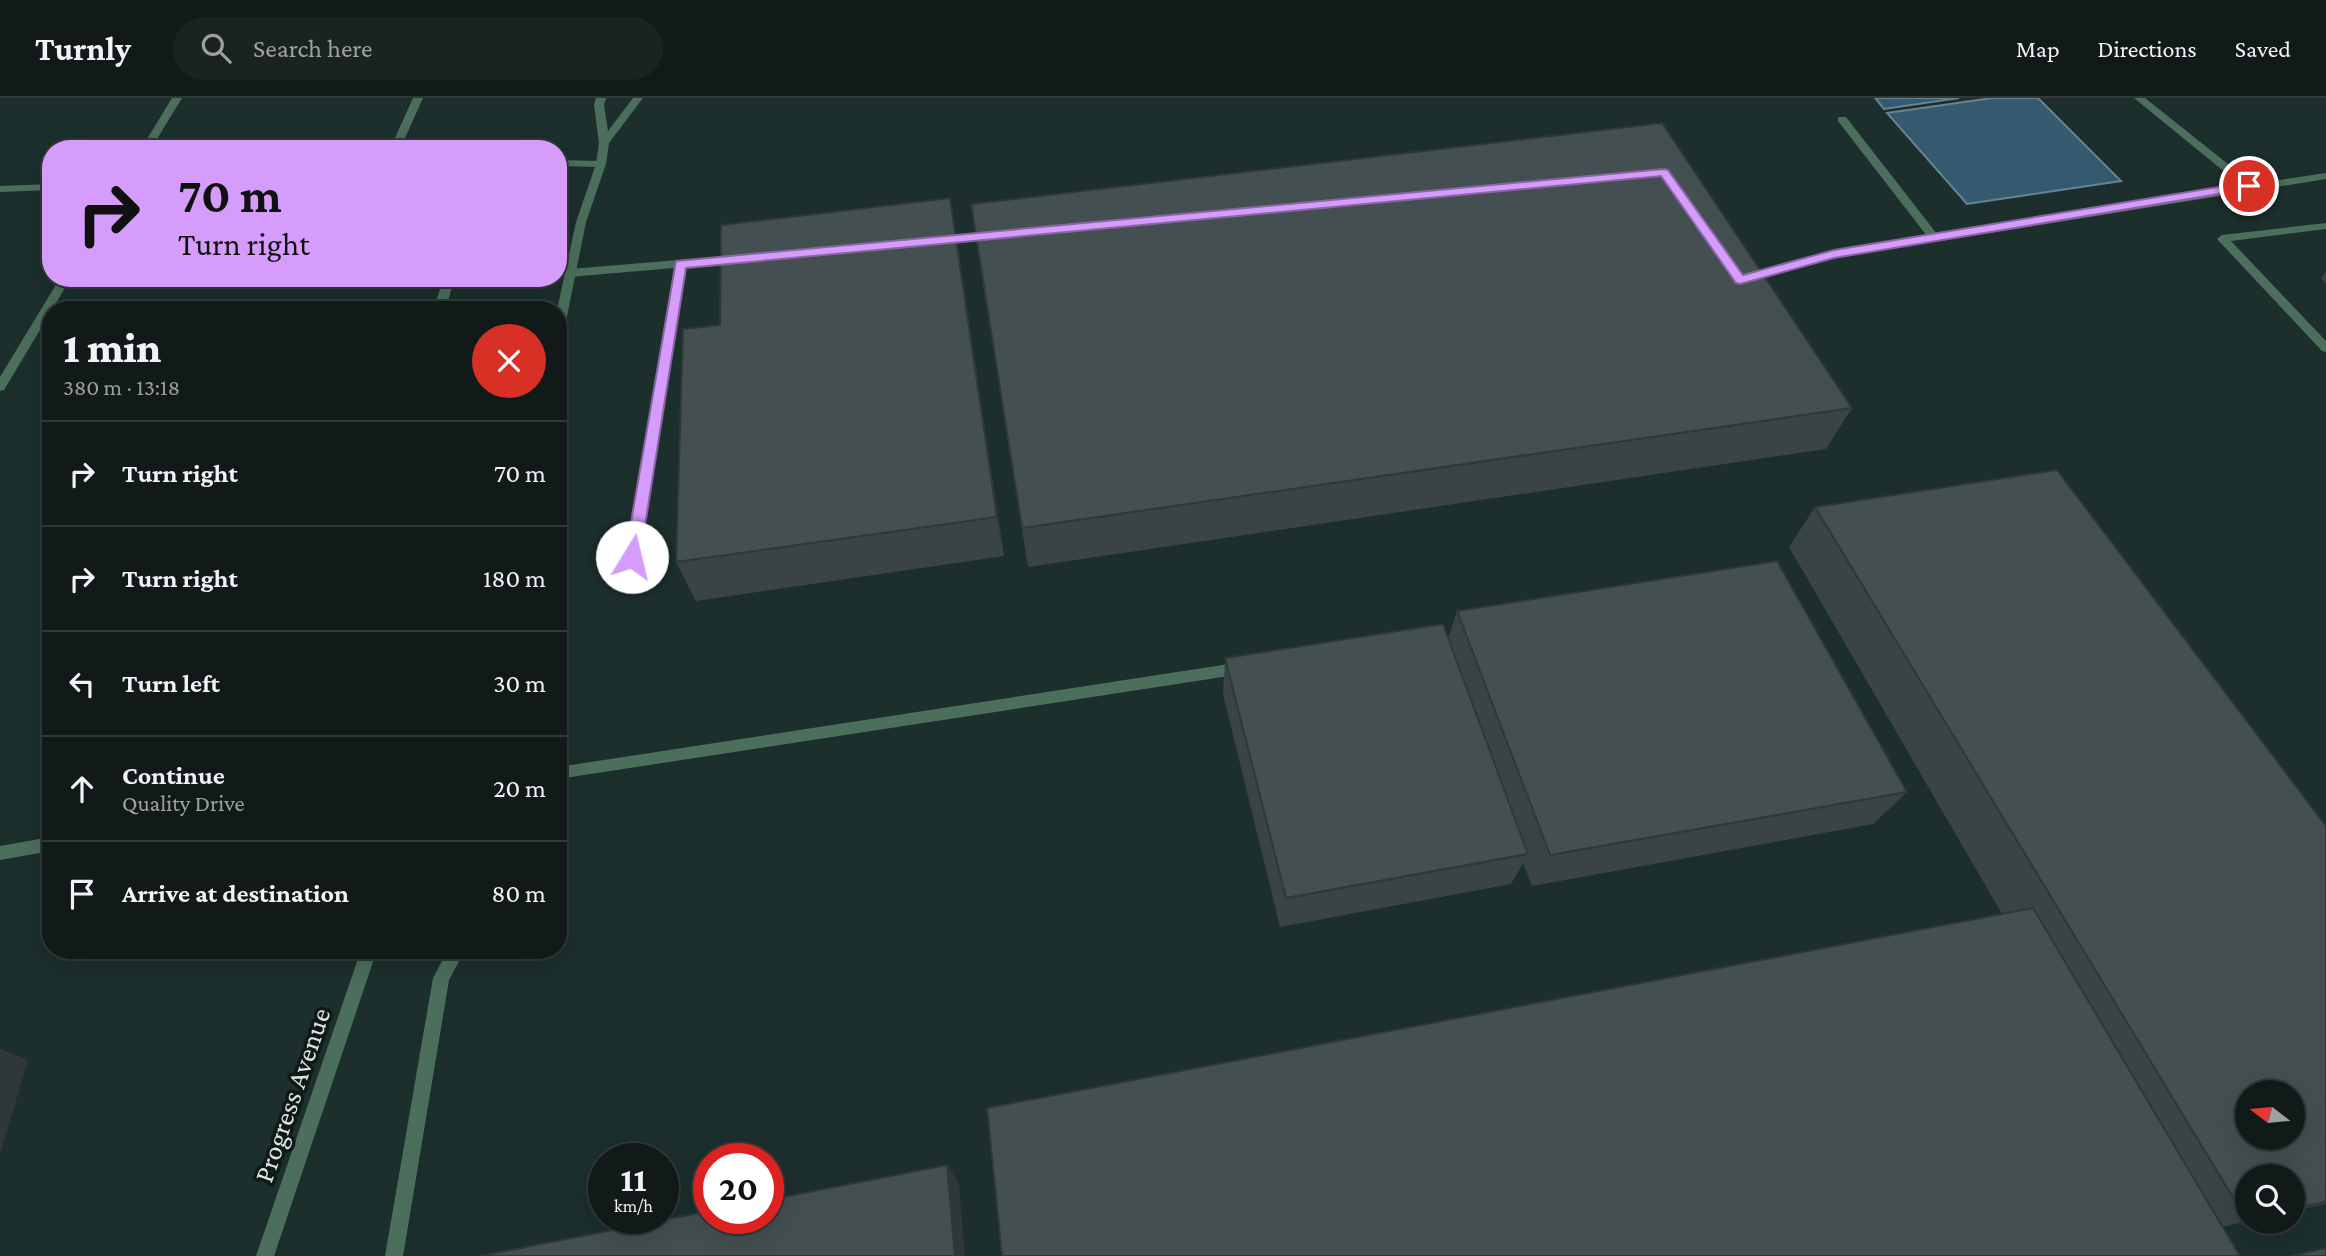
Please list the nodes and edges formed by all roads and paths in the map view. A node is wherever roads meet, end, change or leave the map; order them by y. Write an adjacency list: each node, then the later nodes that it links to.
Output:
1 (177, 98): 7 (street)
2 (418, 98): 8 (street)
3 (601, 98): 9 (street)
4 (638, 98): 9 (street)
5 (2139, 98): 13 (street)
6 (1842, 119): 18 (street)
7 (151, 140)
8 (399, 140)
9 (604, 143): 11 (street)
10 (567, 163): 11 (street)
11 (601, 164): 23 (street)
12 (2326, 176): 13 (street)
13 (2249, 186): 18 (street)
14 (42, 187): 15 (street)
15 (0, 189)
16 (2326, 226): 28 (street)
17 (999, 234): 19 (street)
18 (1935, 239): 24 (street)
19 (930, 241)
20 (750, 258): 21 (street)
21 (680, 264): 23 (street); 30 (street)
22 (1732, 269): 24 (street)
23 (569, 272): 25 (street)
24 (1740, 280): 26 (street)
25 (567, 283)
26 (1747, 291)
27 (42, 318): 29 (street)
28 (2326, 348)
29 (0, 387)
30 (632, 557)
31 (1258, 665): 32 (street)
32 (567, 772)
33 (42, 846): 34 (street)
34 (0, 853)
35 (366, 959): 37 (street, Progress Avenue)
36 (452, 959): 38 (street)
37 (265, 1256)
38 (394, 1256)

